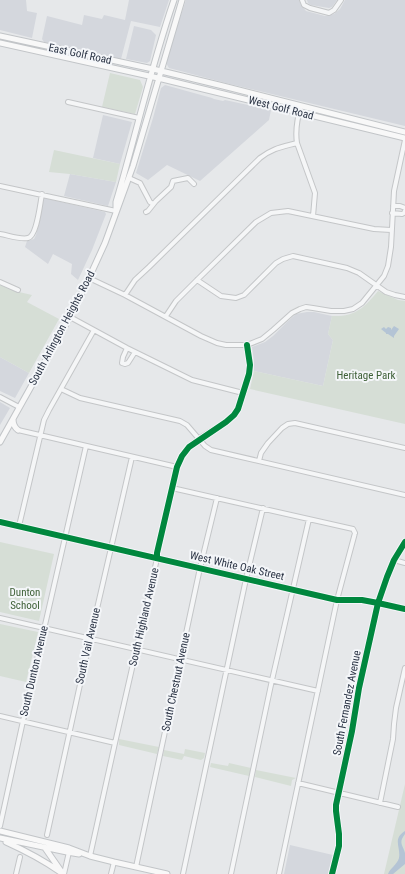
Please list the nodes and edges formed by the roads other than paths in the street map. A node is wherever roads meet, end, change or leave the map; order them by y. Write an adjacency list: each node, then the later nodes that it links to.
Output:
1 (174, 0): 7 (main road, South Arlington Heights Road)
2 (182, 0): 8 (main road, South Arlington Heights Road)
3 (302, 0): 4 (street)
4 (341, 0)
5 (0, 36): 7 (main road, East Golf Road)
6 (0, 42): 9 (main road, East Golf Road)
7 (153, 69): 8 (main road, East Golf Road); 9 (main road, South Arlington Heights Road)
8 (160, 71): 10 (main road, South Arlington Heights Road); 12 (main road, West Golf Road)
9 (151, 76): 10 (main road, East Golf Road); 14 (main road, South Arlington Heights Road)
10 (158, 78): 13 (main road, West Golf Road); 21 (main road, South Arlington Heights Road)
11 (68, 102): 14 (street)
12 (300, 106): 13 (street); 15 (main road, West Golf Road)
13 (299, 113): 16 (main road, West Golf Road); 17 (street)
14 (139, 118): 28 (main road, South Arlington Heights Road)
15 (405, 132)
16 (405, 139): 18 (street)
17 (297, 143): 31 (street); 39 (street)
18 (403, 159): 19 (street)
19 (399, 166): 20 (street); 26 (street)
20 (405, 168)
21 (129, 178): 25 (street); 28 (main road, South Arlington Heights Road)
22 (194, 184): 25 (street)
23 (0, 186): 24 (street)
24 (42, 194): 28 (street); 33 (street)
25 (153, 204): 29 (street)
26 (393, 206): 27 (street); 30 (street)
27 (405, 210): 30 (street)
28 (116, 211): 34 (main road, South Arlington Heights Road)
29 (146, 212)
30 (392, 213): 32 (street)
31 (313, 216): 32 (street); 35 (street)
32 (391, 230): 37 (street)
33 (0, 234)
34 (89, 278): 39 (street); 42 (main road, South Arlington Heights Road)
35 (197, 280): 37 (street); 41 (street)
36 (0, 282): 38 (street)
37 (377, 285): 40 (street); 44 (street)
38 (18, 290)
39 (125, 295): 41 (street)
40 (405, 297)
41 (166, 316): 44 (street)
42 (70, 317): 43 (street); 50 (main road, South Arlington Heights Road)
43 (94, 330): 45 (street); 47 (street)
44 (247, 345): 48 (street, South Highland Avenue)
45 (127, 348): 46 (street); 46 (street)
46 (135, 352): 48 (street)
47 (61, 389): 54 (street); 55 (street)
48 (243, 393): 55 (street, South Highland Avenue)
49 (0, 397): 50 (street)
50 (19, 407): 51 (main road, South Arlington Heights Road)
51 (13, 418): 52 (main road); 53 (main road, South Arlington Heights Road)
52 (18, 430): 53 (main road); 54 (street)
53 (6, 432): 56 (main road, South Arlington Heights Road)
54 (40, 436): 57 (street); 68 (street)
55 (200, 439): 60 (street); 61 (street, South Highland Avenue)
56 (0, 442)
57 (86, 446): 59 (street); 71 (street, South Dunton Avenue)
58 (405, 448): 60 (street)
59 (132, 457): 61 (street); 73 (street, South Vail Avenue)
60 (259, 461): 63 (street)
61 (177, 467): 62 (street, South Highland Avenue)
62 (172, 488): 64 (street); 74 (street, South Highland Avenue)
63 (405, 495)
64 (217, 498): 65 (street); 77 (street, South Chestnut Avenue)
65 (263, 508): 66 (street); 78 (street)
66 (309, 519): 70 (street); 79 (street)
67 (0, 522): 68 (street, West White Oak Street)
68 (19, 526): 71 (street, West White Oak Street)
69 (361, 531): 70 (street)
70 (355, 533): 80 (street)
71 (64, 537): 73 (street, West White Oak Street); 84 (street, South Dunton Avenue)
72 (405, 542): 75 (street, South Fernandez Avenue)
73 (111, 548): 74 (street, West White Oak Street); 85 (street, South Vail Avenue)
74 (157, 558): 77 (street, West White Oak Street); 86 (street, South Highland Avenue)
75 (394, 560): 76 (street); 81 (street, South Fernandez Avenue)
76 (405, 563)
77 (200, 568): 78 (street, West White Oak Street); 87 (street, South Chestnut Avenue)
78 (246, 579): 79 (street, West White Oak Street); 89 (street)
79 (292, 590): 80 (street, West White Oak Street); 90 (street)
80 (337, 600): 81 (street, West White Oak Street); 91 (street)
81 (378, 603): 82 (street, West White Oak Street); 97 (street, South Fernandez Avenue)
82 (405, 609)
83 (0, 618): 84 (street)
84 (44, 628): 85 (street); 93 (street, South Dunton Avenue)
85 (90, 639): 86 (street); 94 (street, South Vail Avenue)
86 (137, 650): 87 (street); 95 (street, South Highland Avenue)
87 (181, 660): 89 (street); 110 (street, South Chestnut Avenue)
88 (405, 668): 98 (street)
89 (227, 670): 90 (street); 116 (street)
90 (272, 680): 91 (street); 117 (street)
91 (318, 691): 96 (street)
92 (0, 716): 93 (street)
93 (23, 721): 94 (street); 100 (street, South Dunton Avenue)
94 (69, 732): 95 (street); 102 (street, South Vail Avenue)
95 (115, 743): 107 (street, South Highland Avenue)
96 (298, 782): 97 (street); 118 (street)
97 (339, 793): 98 (street); 119 (street, South Fernandez Avenue)
98 (380, 803): 99 (street)
99 (398, 807)
100 (0, 826)
101 (0, 831): 104 (main road)
102 (46, 835)
103 (0, 838): 105 (main road); 113 (main road)
104 (35, 839): 105 (main road); 107 (main road)
105 (45, 848): 106 (main road); 113 (main road)
106 (69, 852): 107 (main road); 113 (street)
107 (90, 856): 109 (main road)
108 (20, 857): 112 (street)
109 (114, 862): 110 (main road); 114 (street)
110 (136, 867): 111 (main road)
111 (159, 873): 115 (main road)
112 (16, 874)
113 (63, 874)
114 (111, 874)
115 (167, 874)
116 (183, 874)
117 (231, 874)
118 (279, 874)
119 (332, 874)

